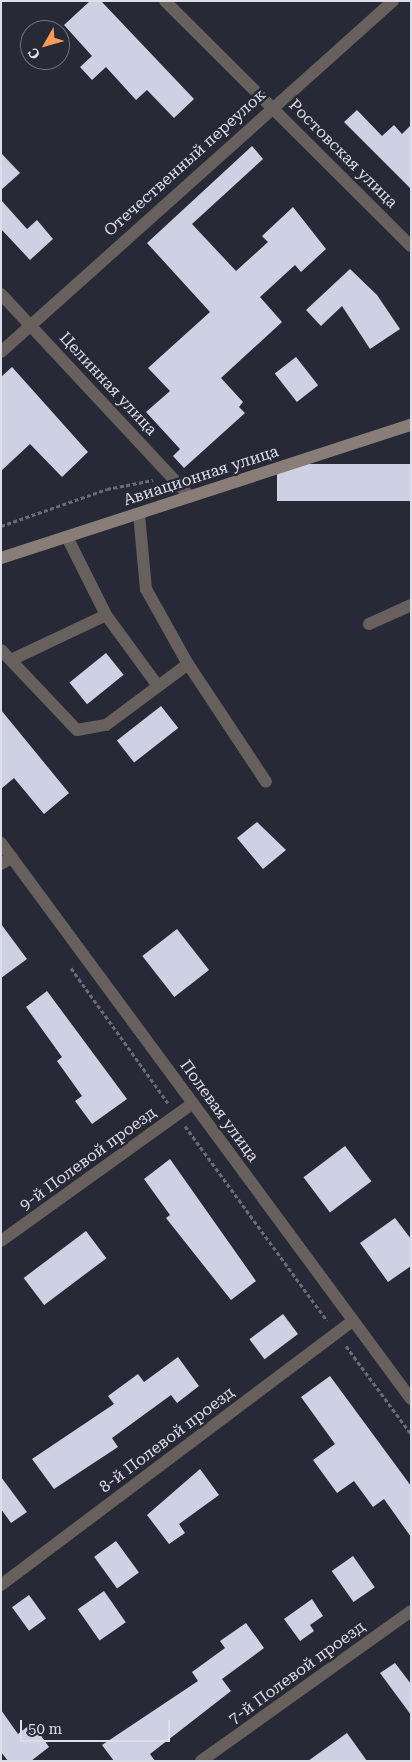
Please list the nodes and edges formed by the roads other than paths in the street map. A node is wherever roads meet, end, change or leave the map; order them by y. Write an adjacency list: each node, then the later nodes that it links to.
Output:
1 (165, 1): 3 (street, Ростовская улица)
2 (393, 1): 3 (street, Отечественный переулок)
3 (272, 106): 4 (street, Ростовская улица); 6 (street, Отечественный переулок)
4 (411, 246)
5 (1, 294): 6 (street, Целинная улица)
6 (30, 324): 7 (street, Отечественный переулок); 9 (street, Целинная улица)
7 (1, 352)
8 (411, 425): 9 (main road, Авиационная улица)
9 (190, 497): 10 (main road, Авиационная улица)
10 (139, 514): 11 (main road, Авиационная улица); 18 (street)
11 (67, 537): 12 (main road, Авиационная улица); 14 (street)
12 (1, 558)
13 (411, 605): 15 (street)
14 (106, 615): 17 (street); 19 (street)
15 (369, 624)
16 (1, 650): 17 (street)
17 (11, 660): 19 (street)
18 (188, 664): 19 (street); 20 (street)
19 (158, 686)
20 (266, 782)
21 (1, 843): 22 (street, Полевая улица)
22 (6, 861): 23 (street, Полевая улица)
23 (193, 1103): 24 (street, 9-й Полевой проезд); 25 (street, Полевая улица)
24 (1, 1241)
25 (353, 1321): 26 (street, Полевая улица); 27 (street, 8-й Полевой проезд)
26 (411, 1399)
27 (1, 1585)
28 (411, 1611): 29 (street, 7-й Полевой проезд)
29 (201, 1761)

